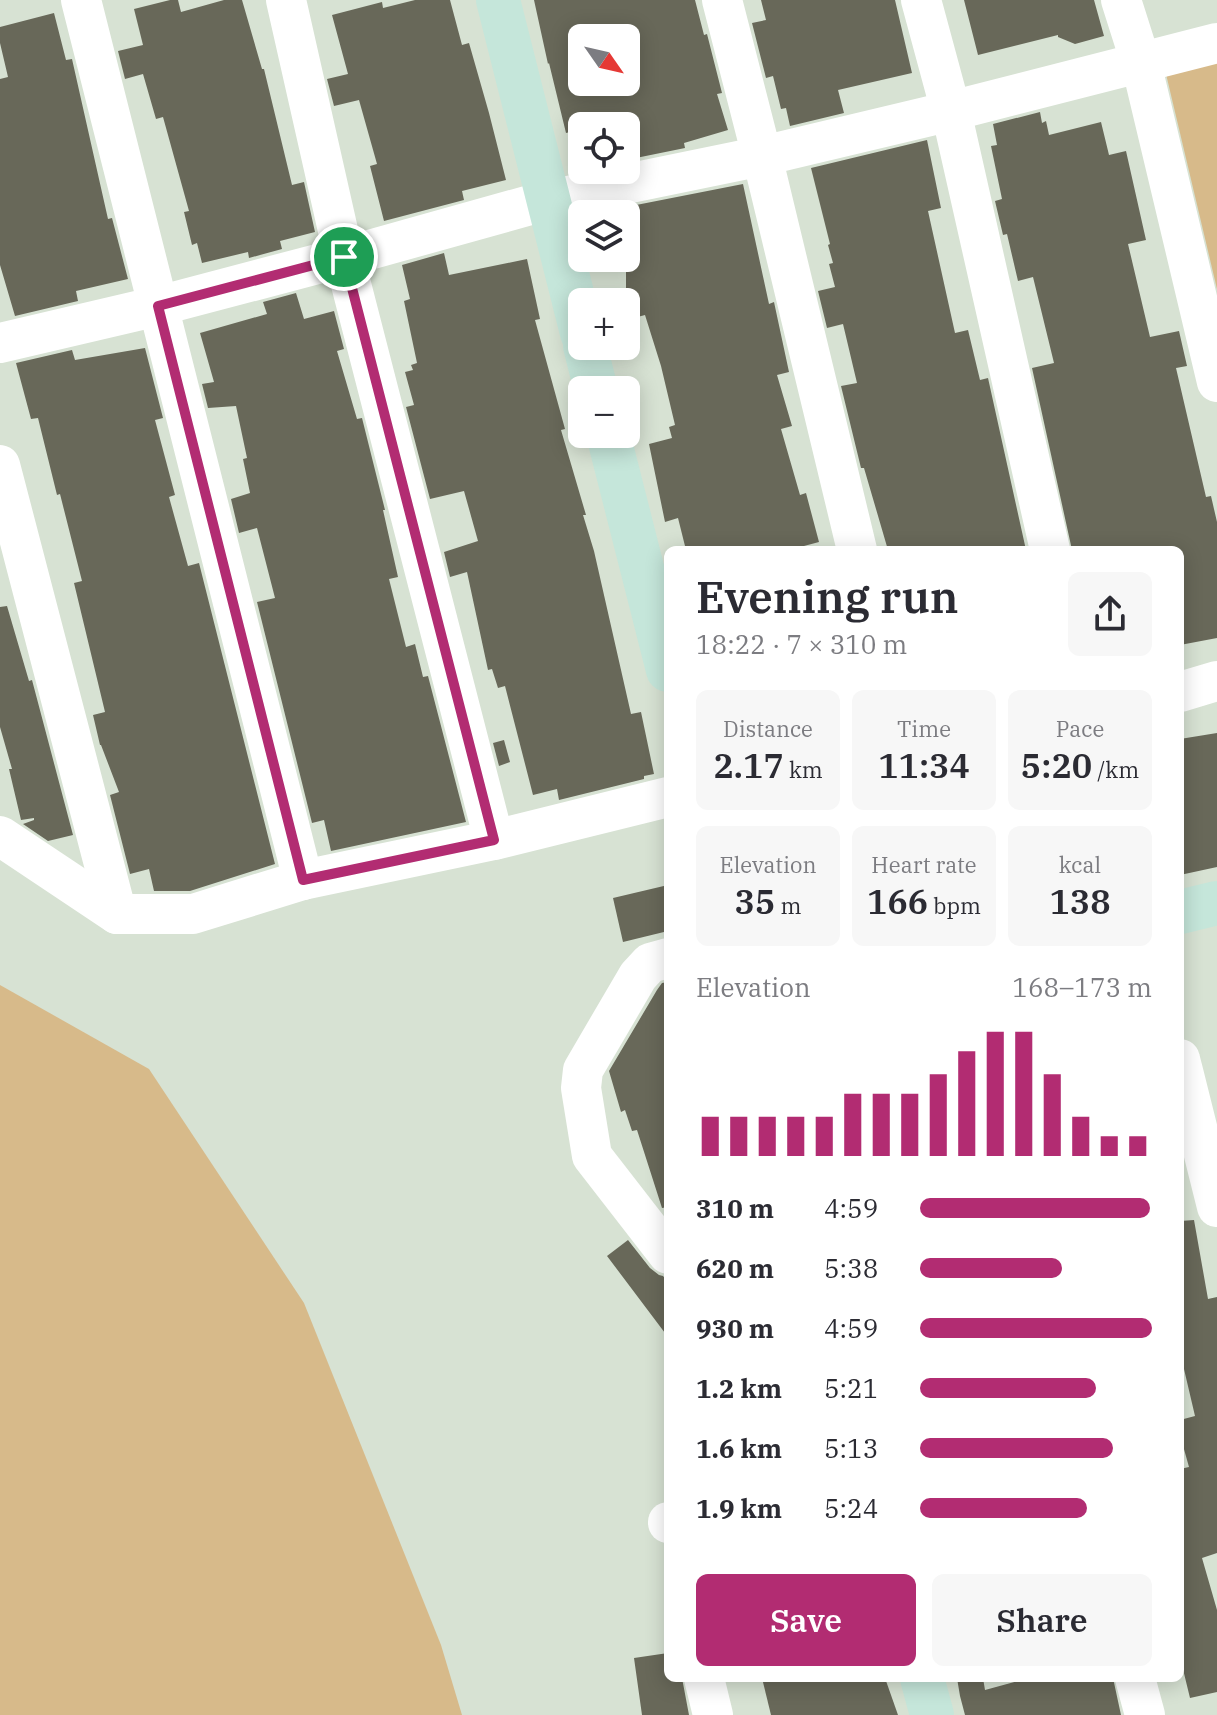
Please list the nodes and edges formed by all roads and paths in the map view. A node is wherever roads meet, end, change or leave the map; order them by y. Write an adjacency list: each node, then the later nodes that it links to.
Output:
1 (81, 0): 14 (street)
2 (286, 0): 12 (street)
3 (498, 0): 11 (street)
4 (722, 0): 10 (street)
5 (921, 0): 9 (street)
6 (1121, 0): 8 (street)
7 (1217, 43): 8 (street)
8 (1141, 63): 9 (street); 16 (street)
9 (951, 111): 10 (street); 20 (street)
10 (762, 156): 11 (street); 19 (street)
11 (548, 200): 12 (street); 13 (street)
12 (344, 257): 14 (street); 26 (street)
13 (570, 288)
14 (158, 306): 15 (street); 27 (street)
15 (0, 343)
16 (1217, 382)
17 (612, 448): 21 (street)
18 (0, 465): 30 (street)
19 (856, 546)
20 (1049, 546)
21 (664, 654)
22 (1217, 681): 23 (street)
23 (1184, 691)
24 (664, 798): 26 (street)
25 (0, 836): 30 (street)
26 (494, 840): 27 (street)
27 (303, 880): 30 (street)
28 (1217, 903): 29 (street)
29 (1184, 911)
30 (117, 914)
31 (664, 959): 35 (street)
32 (1184, 1073): 33 (street)
33 (1198, 1123): 34 (street)
34 (1217, 1207)
35 (664, 1249)
36 (705, 1682): 39 (street)
37 (923, 1682): 40 (street)
38 (1136, 1682): 41 (street)
39 (713, 1715)
40 (932, 1715)
41 (1145, 1715)

